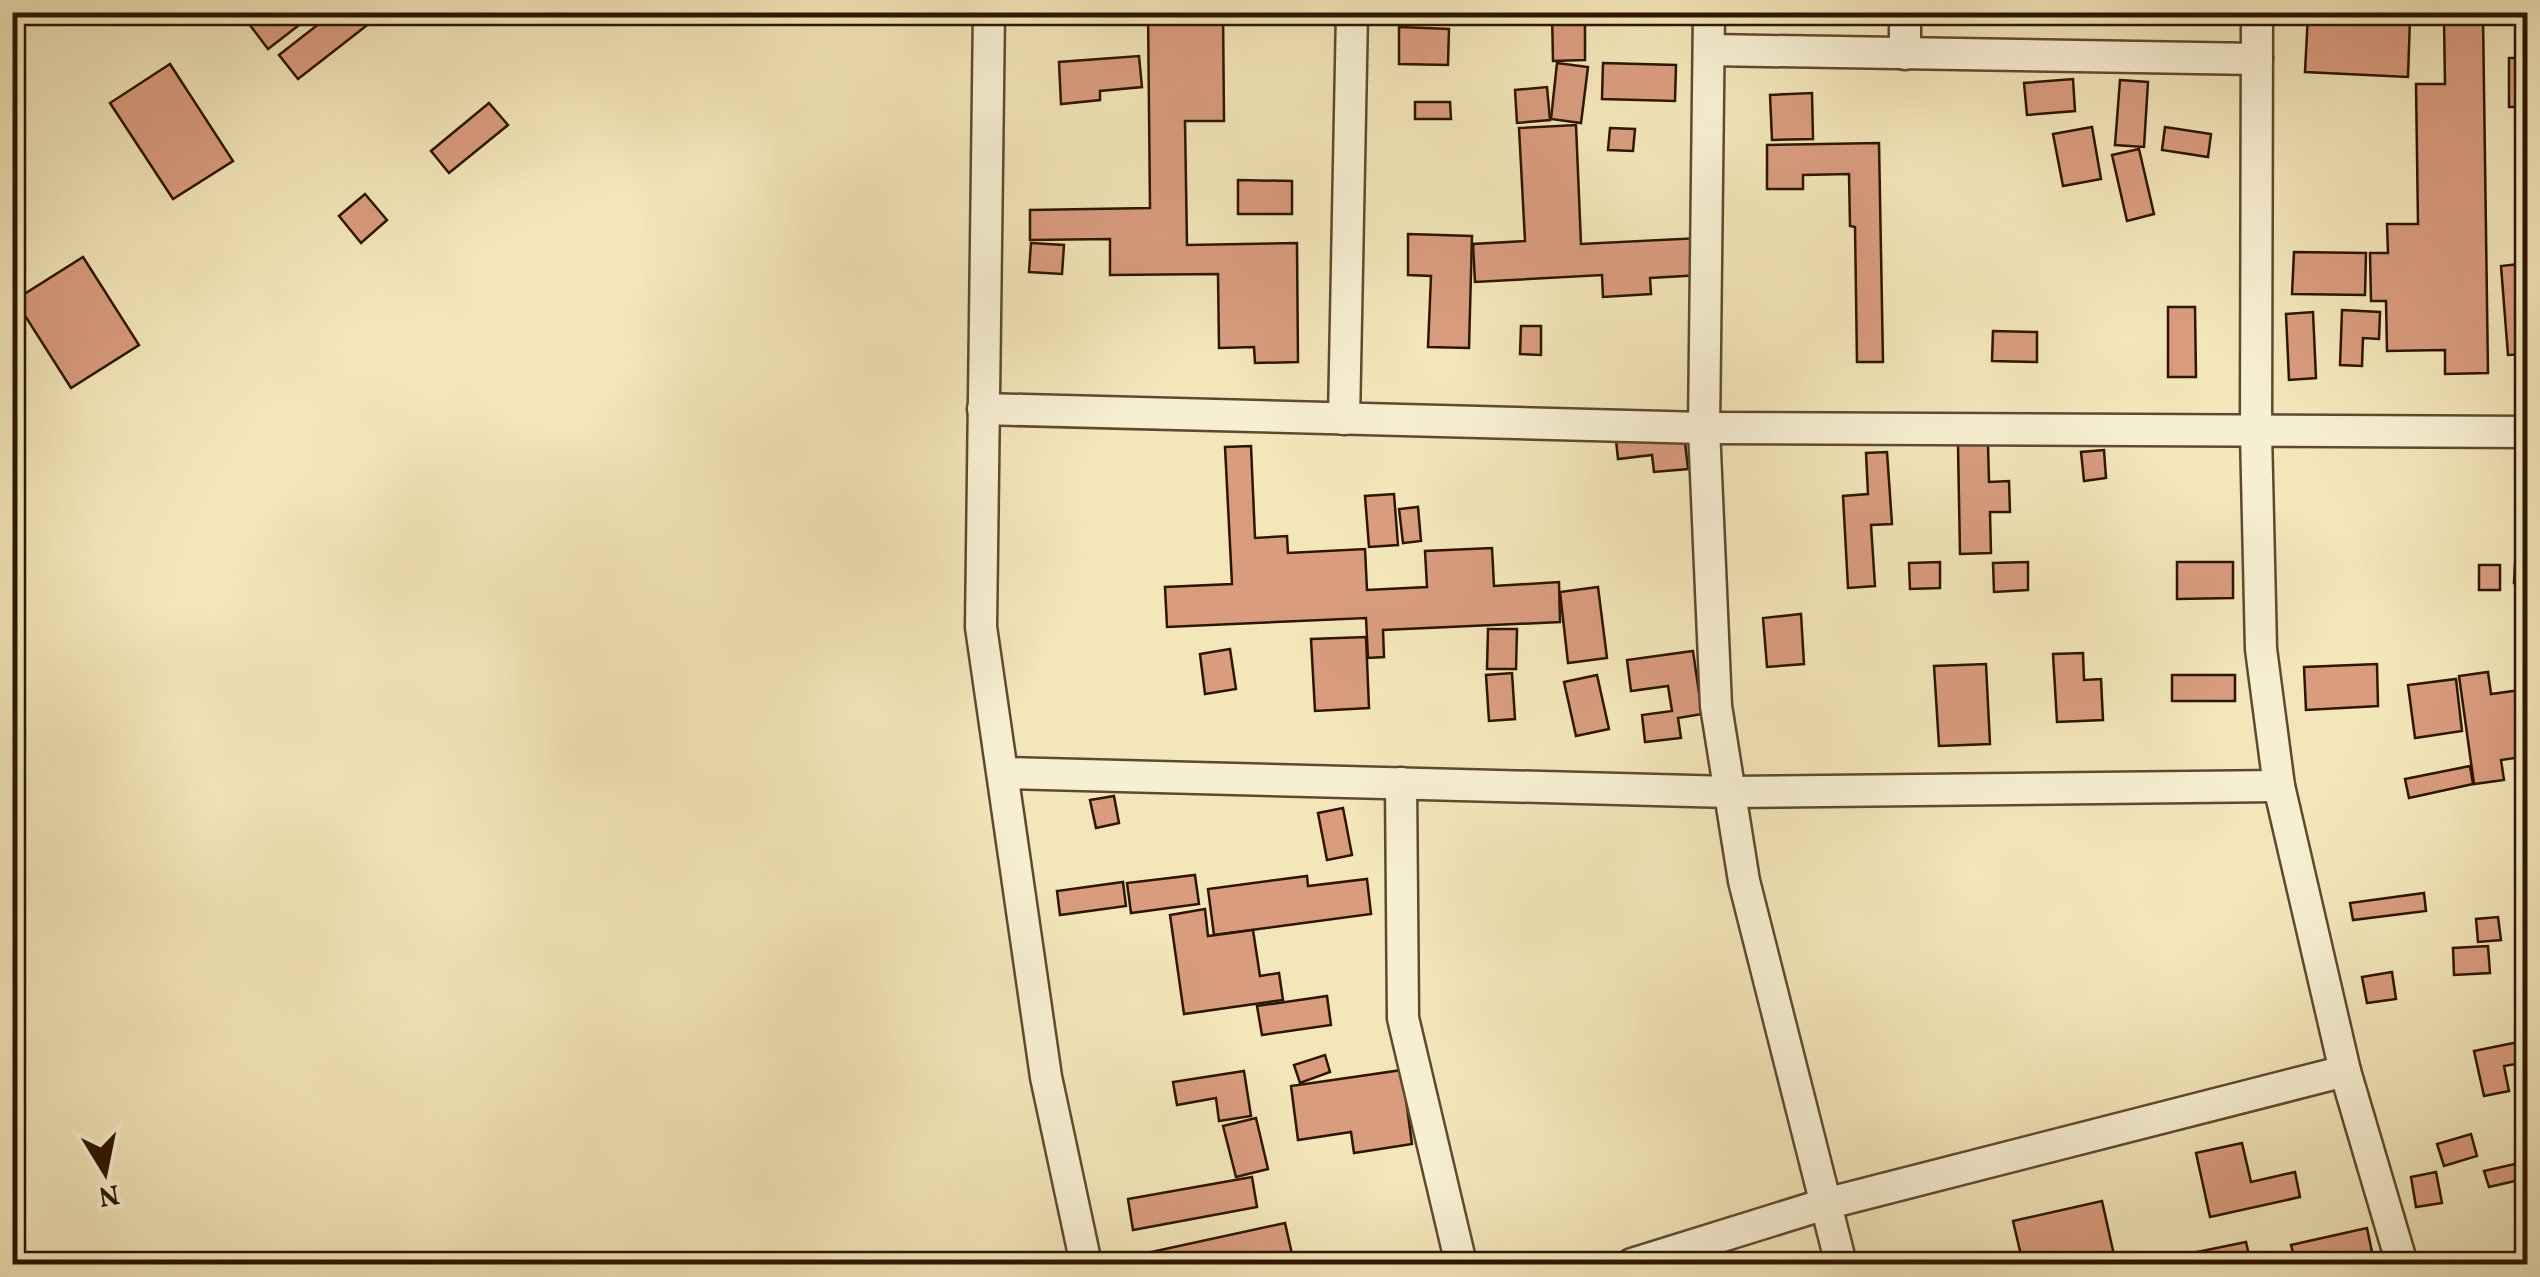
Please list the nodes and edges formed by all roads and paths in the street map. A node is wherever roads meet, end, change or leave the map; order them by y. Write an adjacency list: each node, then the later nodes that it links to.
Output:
1 (1352, 12): 10 (street)
2 (1709, 12): 6 (street)
3 (1905, 12): 7 (street)
4 (2257, 12): 8 (street)
5 (986, 18): 9 (street)
6 (1710, 50): 7 (street); 11 (street)
7 (1906, 54): 8 (street)
8 (2257, 59): 13 (street)
9 (983, 410): 10 (street); 14 (street)
10 (1344, 419): 11 (street)
11 (1704, 428): 13 (street); 17 (street)
12 (2528, 432): 13 (street)
13 (2256, 433): 16 (street)
14 (1003, 772): 15 (street); 20 (street)
15 (1400, 782): 17 (street); 21 (street)
16 (2279, 786): 17 (street); 18 (street)
17 (1730, 792): 19 (street)
18 (2345, 1072): 19 (street); 24 (street)
19 (1825, 1204): 22 (street); 23 (street)
20 (1086, 1264)
21 (1461, 1264)
22 (1632, 1264)
23 (1841, 1264)
24 (2402, 1264)

